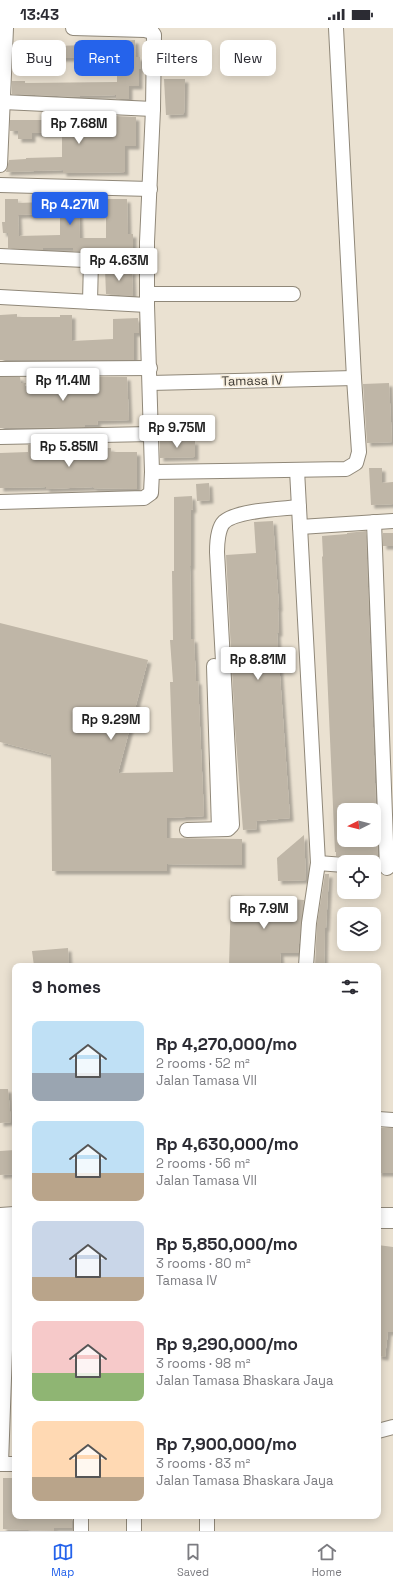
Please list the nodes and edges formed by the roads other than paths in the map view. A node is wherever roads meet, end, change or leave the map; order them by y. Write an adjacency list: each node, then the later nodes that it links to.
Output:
1 (6, 28): 4 (street)
2 (73, 28): 5 (street)
3 (336, 28): 18 (street)
4 (3, 102): 5 (street); 6 (street)
5 (153, 109): 8 (street)
6 (0, 165)
7 (0, 185): 8 (street)
8 (150, 190): 11 (street)
9 (0, 256): 10 (street)
10 (91, 260): 11 (street); 15 (street)
11 (148, 263): 14 (street)
12 (294, 294): 14 (street)
13 (0, 297): 15 (street)
14 (147, 300): 15 (street); 16 (street)
15 (90, 302)
16 (150, 368): 17 (street); 19 (street)
17 (0, 369)
18 (354, 378): 19 (street, Tamasa IV); 22 (street)
19 (150, 383): 20 (street)
20 (151, 434): 21 (street); 23 (street)
21 (0, 437)
22 (298, 470): 23 (street); 25 (street)
23 (152, 472): 24 (street)
24 (0, 502)
25 (299, 507): 28 (street); 29 (street)
26 (393, 521): 27 (street)
27 (374, 522): 28 (street); 32 (street)
28 (300, 526): 30 (street)
29 (187, 830)
30 (318, 863): 31 (street); 33 (street)
31 (337, 864)
32 (385, 868)
33 (306, 963)
34 (381, 1119): 35 (street)
35 (393, 1120)
36 (7, 1217): 39 (street)
37 (381, 1218): 38 (main road)
38 (393, 1218)
39 (10, 1328): 42 (street)
40 (393, 1427): 41 (street)
41 (381, 1430)
42 (0, 1464): 43 (street)
43 (12, 1464)
44 (81, 1519): 47 (street)
45 (134, 1519): 48 (street)
46 (207, 1519): 49 (street)
47 (80, 1531)
48 (134, 1531)
49 (207, 1531)

